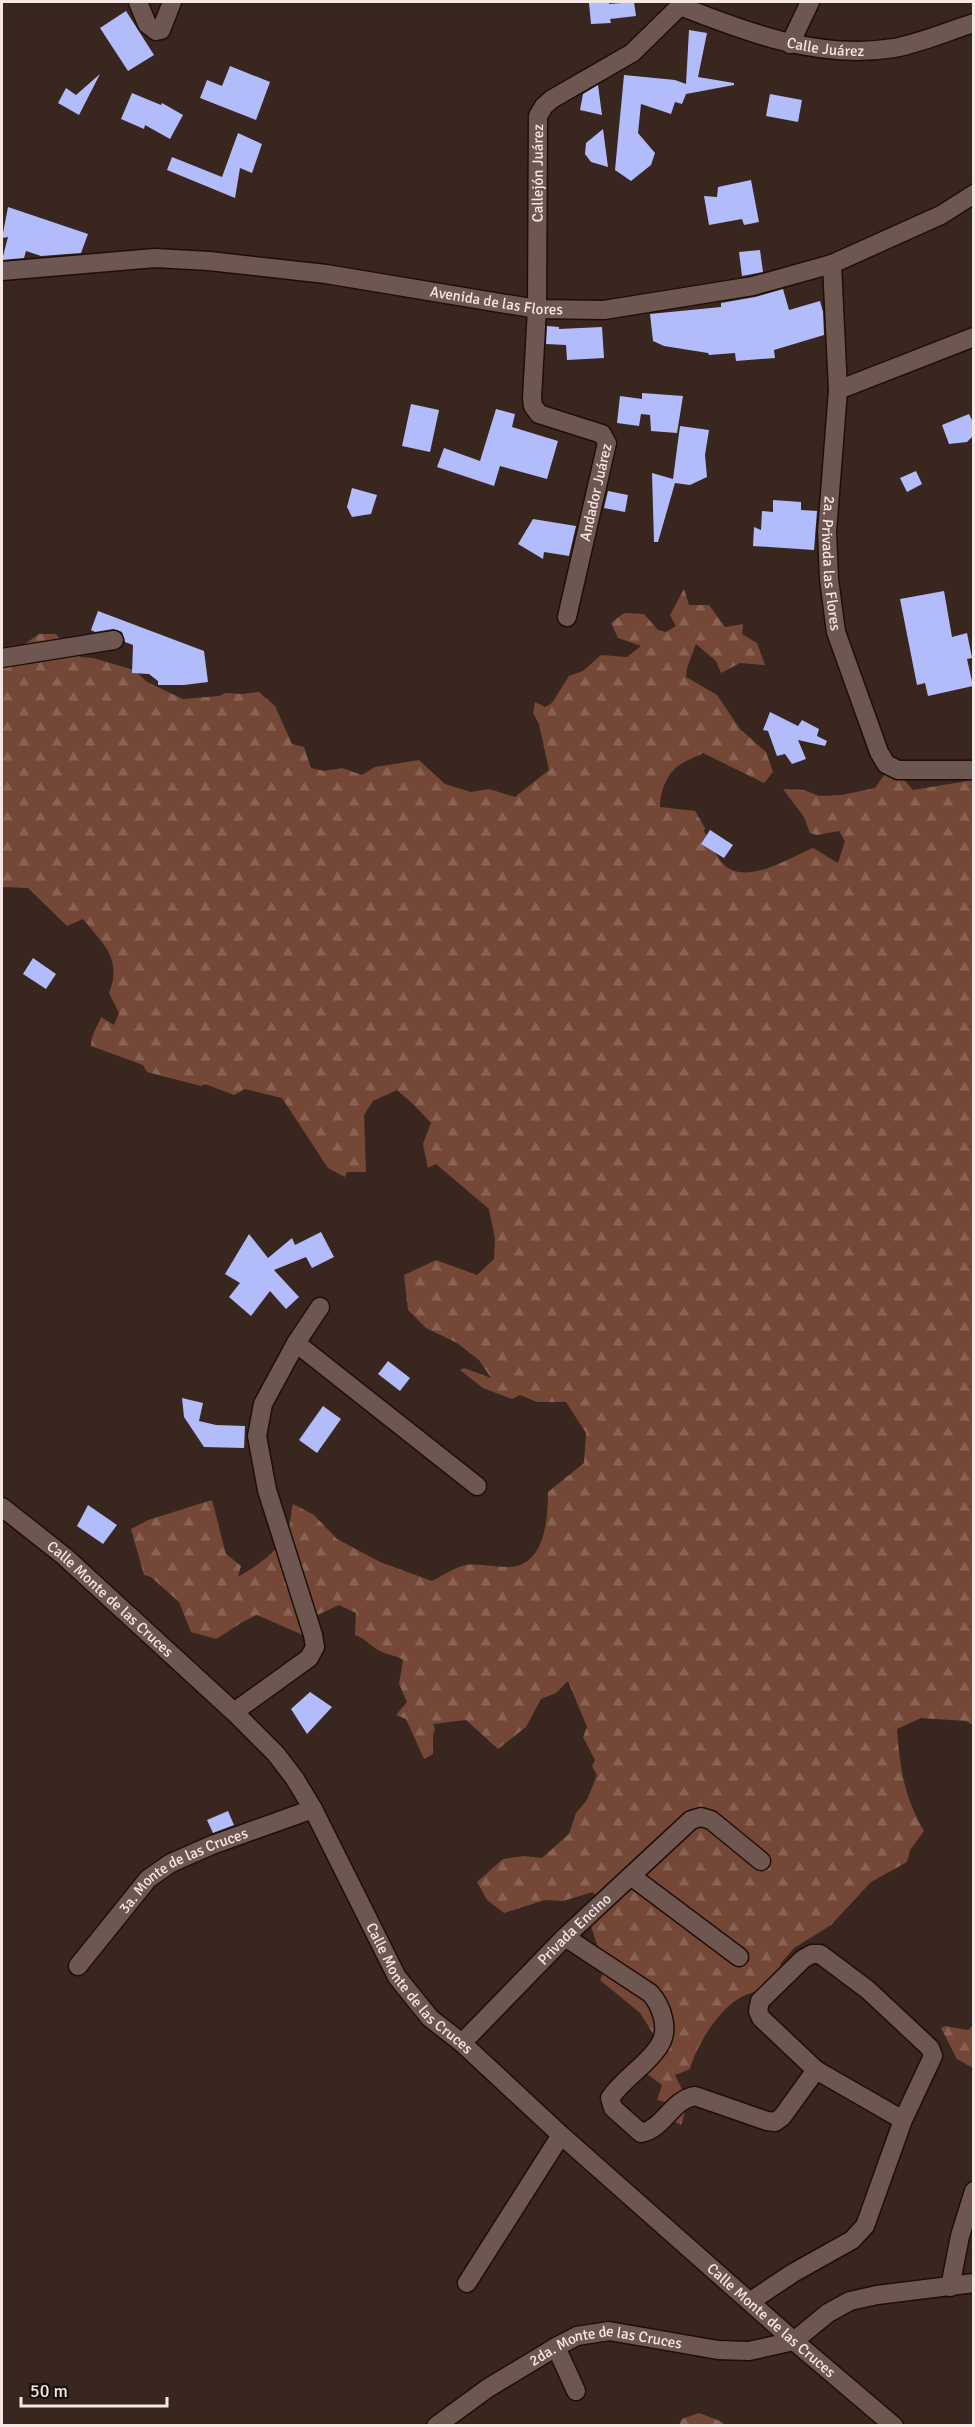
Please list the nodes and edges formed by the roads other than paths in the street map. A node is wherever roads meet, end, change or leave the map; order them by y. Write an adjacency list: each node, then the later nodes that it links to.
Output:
1 (138, 2): 2 (street)
2 (172, 2)
3 (810, 2): 6 (street)
4 (680, 4): 6 (street, Calle Juárez); 10 (street, Callejón Juárez)
5 (974, 23): 6 (street, Calle Juárez)
6 (790, 45)
7 (974, 194): 8 (street, Avenida de las Flores)
8 (832, 264): 10 (street, Avenida de las Flores); 12 (street, 2a. Privada las Flores)
9 (2, 271): 10 (street, Avenida de las Flores)
10 (537, 309): 13 (street, Andador Juárez)
11 (974, 337): 12 (street)
12 (838, 390): 16 (street, 2a. Privada las Flores)
13 (567, 617)
14 (114, 640): 15 (street)
15 (2, 658)
16 (974, 770)
17 (321, 1307): 18 (street)
18 (297, 1343): 19 (street); 21 (street)
19 (477, 1485)
20 (2, 1507): 21 (street, Calle Monte de las Cruces)
21 (234, 1712): 22 (street, Calle Monte de las Cruces)
22 (313, 1809): 27 (street, 3a. Monte de las Cruces); 28 (street, Calle Monte de las Cruces)
23 (761, 1861): 24 (street, Privada Encino)
24 (631, 1876): 25 (street, Privada Encino); 26 (street)
25 (565, 1937): 28 (street, Privada Encino); 29 (street)
26 (739, 1957)
27 (78, 1966)
28 (462, 2043): 31 (street, Calle Monte de las Cruces)
29 (816, 2070): 30 (street); 30 (street)
30 (903, 2120): 36 (street)
31 (561, 2134): 33 (street); 36 (street, Calle Monte de las Cruces)
32 (974, 2191): 35 (street)
33 (467, 2283)
34 (974, 2283): 35 (street)
35 (950, 2287): 37 (street)
36 (751, 2301): 37 (street, Calle Monte de las Cruces)
37 (794, 2341): 38 (street, 2da. Monte de las Cruces); 41 (street, Calle Monte de las Cruces)
38 (556, 2347): 39 (street); 40 (street, 2da. Monte de las Cruces)
39 (576, 2391)
40 (436, 2426)
41 (894, 2426)

